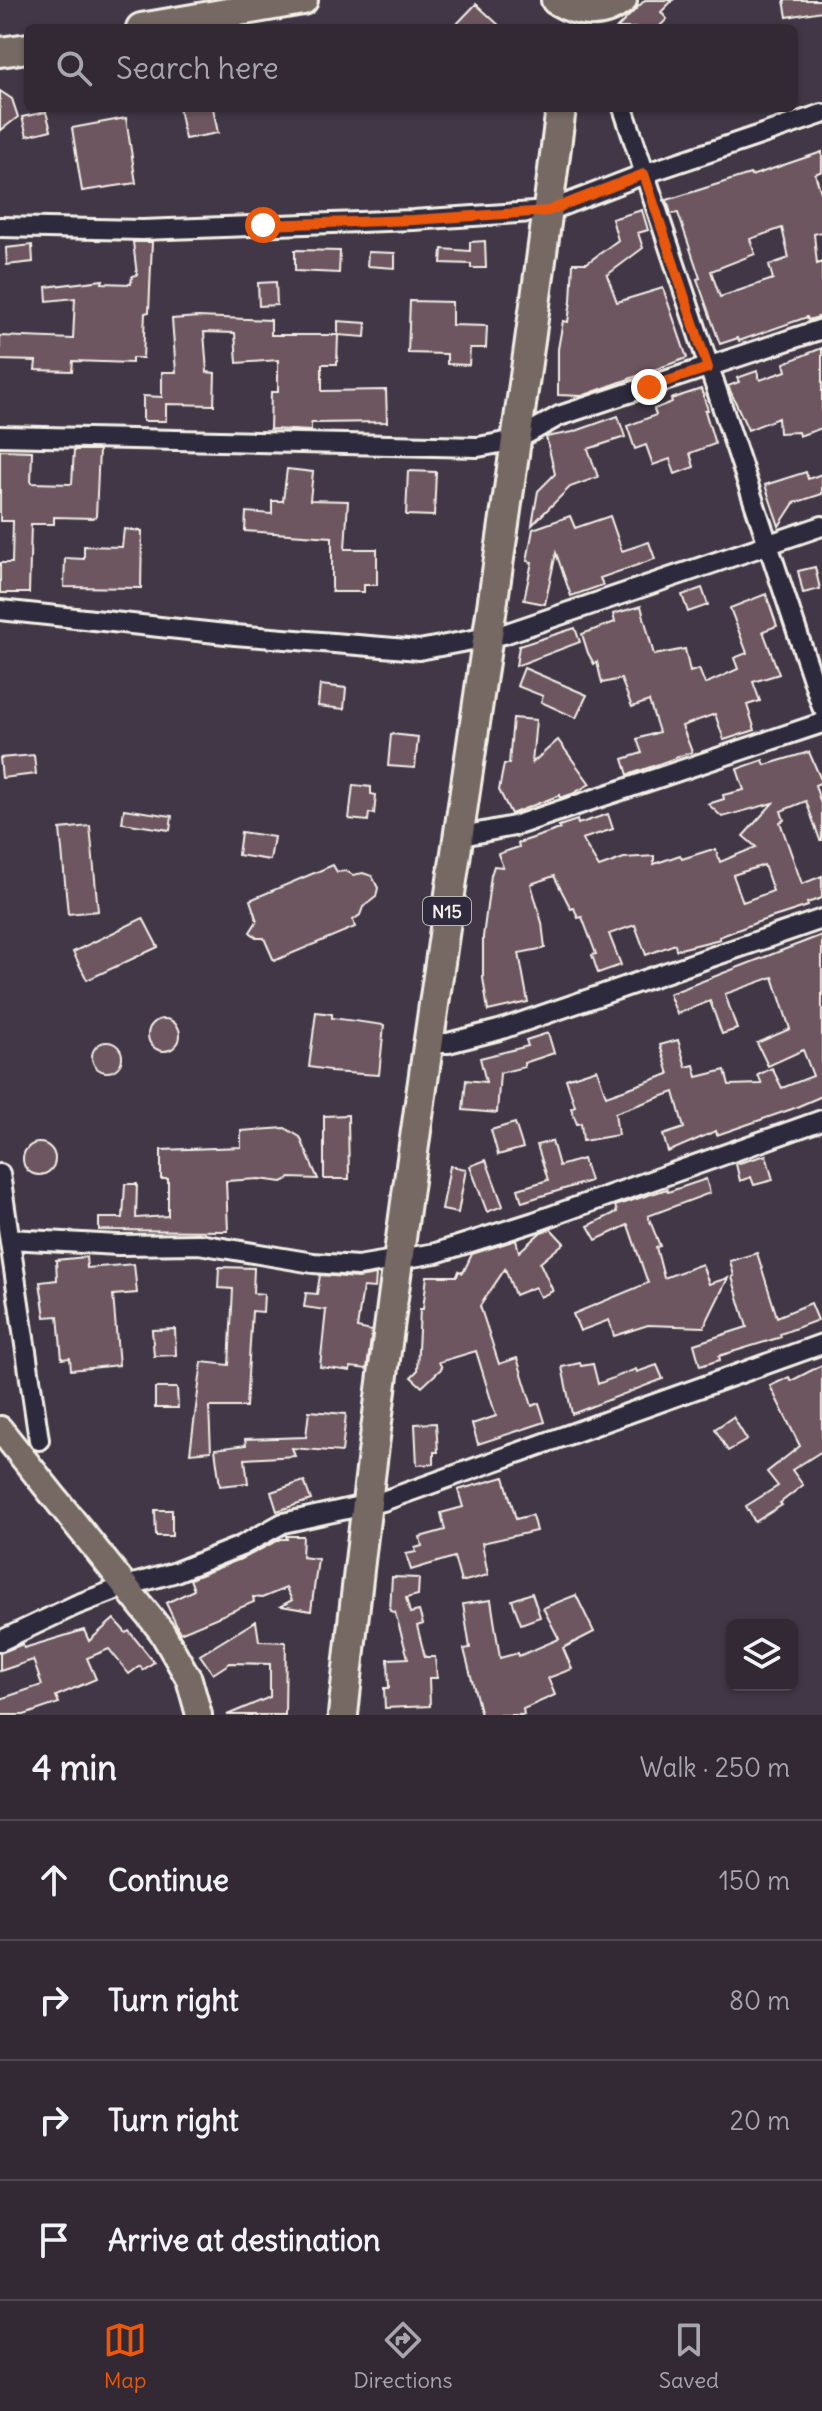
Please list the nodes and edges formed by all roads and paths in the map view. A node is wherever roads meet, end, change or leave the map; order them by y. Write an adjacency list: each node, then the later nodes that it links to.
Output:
1 (303, 0): 4 (highway)
2 (556, 0): 3 (highway); 5 (highway)
3 (609, 12)
4 (164, 24)
5 (562, 24)
6 (24, 49): 7 (highway)
7 (0, 52)
8 (561, 112): 13 (highway, N15)
9 (575, 112): 13 (highway, N15)
10 (624, 112): 12 (street)
11 (822, 114): 12 (street)
12 (644, 174): 13 (street); 16 (street)
13 (556, 209): 14 (street); 17 (highway, N15)
14 (0, 227)
15 (822, 329): 16 (street)
16 (708, 368): 17 (street); 20 (street)
17 (524, 435): 18 (street); 22 (highway, N15)
18 (0, 436)
19 (822, 526): 20 (street)
20 (769, 544): 22 (street); 23 (street)
21 (0, 610): 22 (street)
22 (496, 635): 25 (highway, N15)
23 (822, 707)
24 (822, 723): 25 (street)
25 (465, 836): 27 (highway, N15)
26 (822, 919): 27 (street)
27 (439, 1043): 31 (highway, N15)
28 (822, 1120): 31 (street)
29 (0, 1174): 30 (street)
30 (10, 1239): 31 (street); 32 (street)
31 (405, 1258): 37 (highway, N15)
32 (15, 1276): 33 (street); 36 (street)
33 (0, 1293)
34 (822, 1344): 37 (street)
35 (0, 1429): 38 (main road)
36 (39, 1440)
37 (374, 1503): 38 (street); 41 (highway, N15); 42 (highway, N15)
38 (126, 1586): 39 (street); 40 (main road)
39 (0, 1641)
40 (199, 1715)
41 (343, 1715)
42 (357, 1715)

